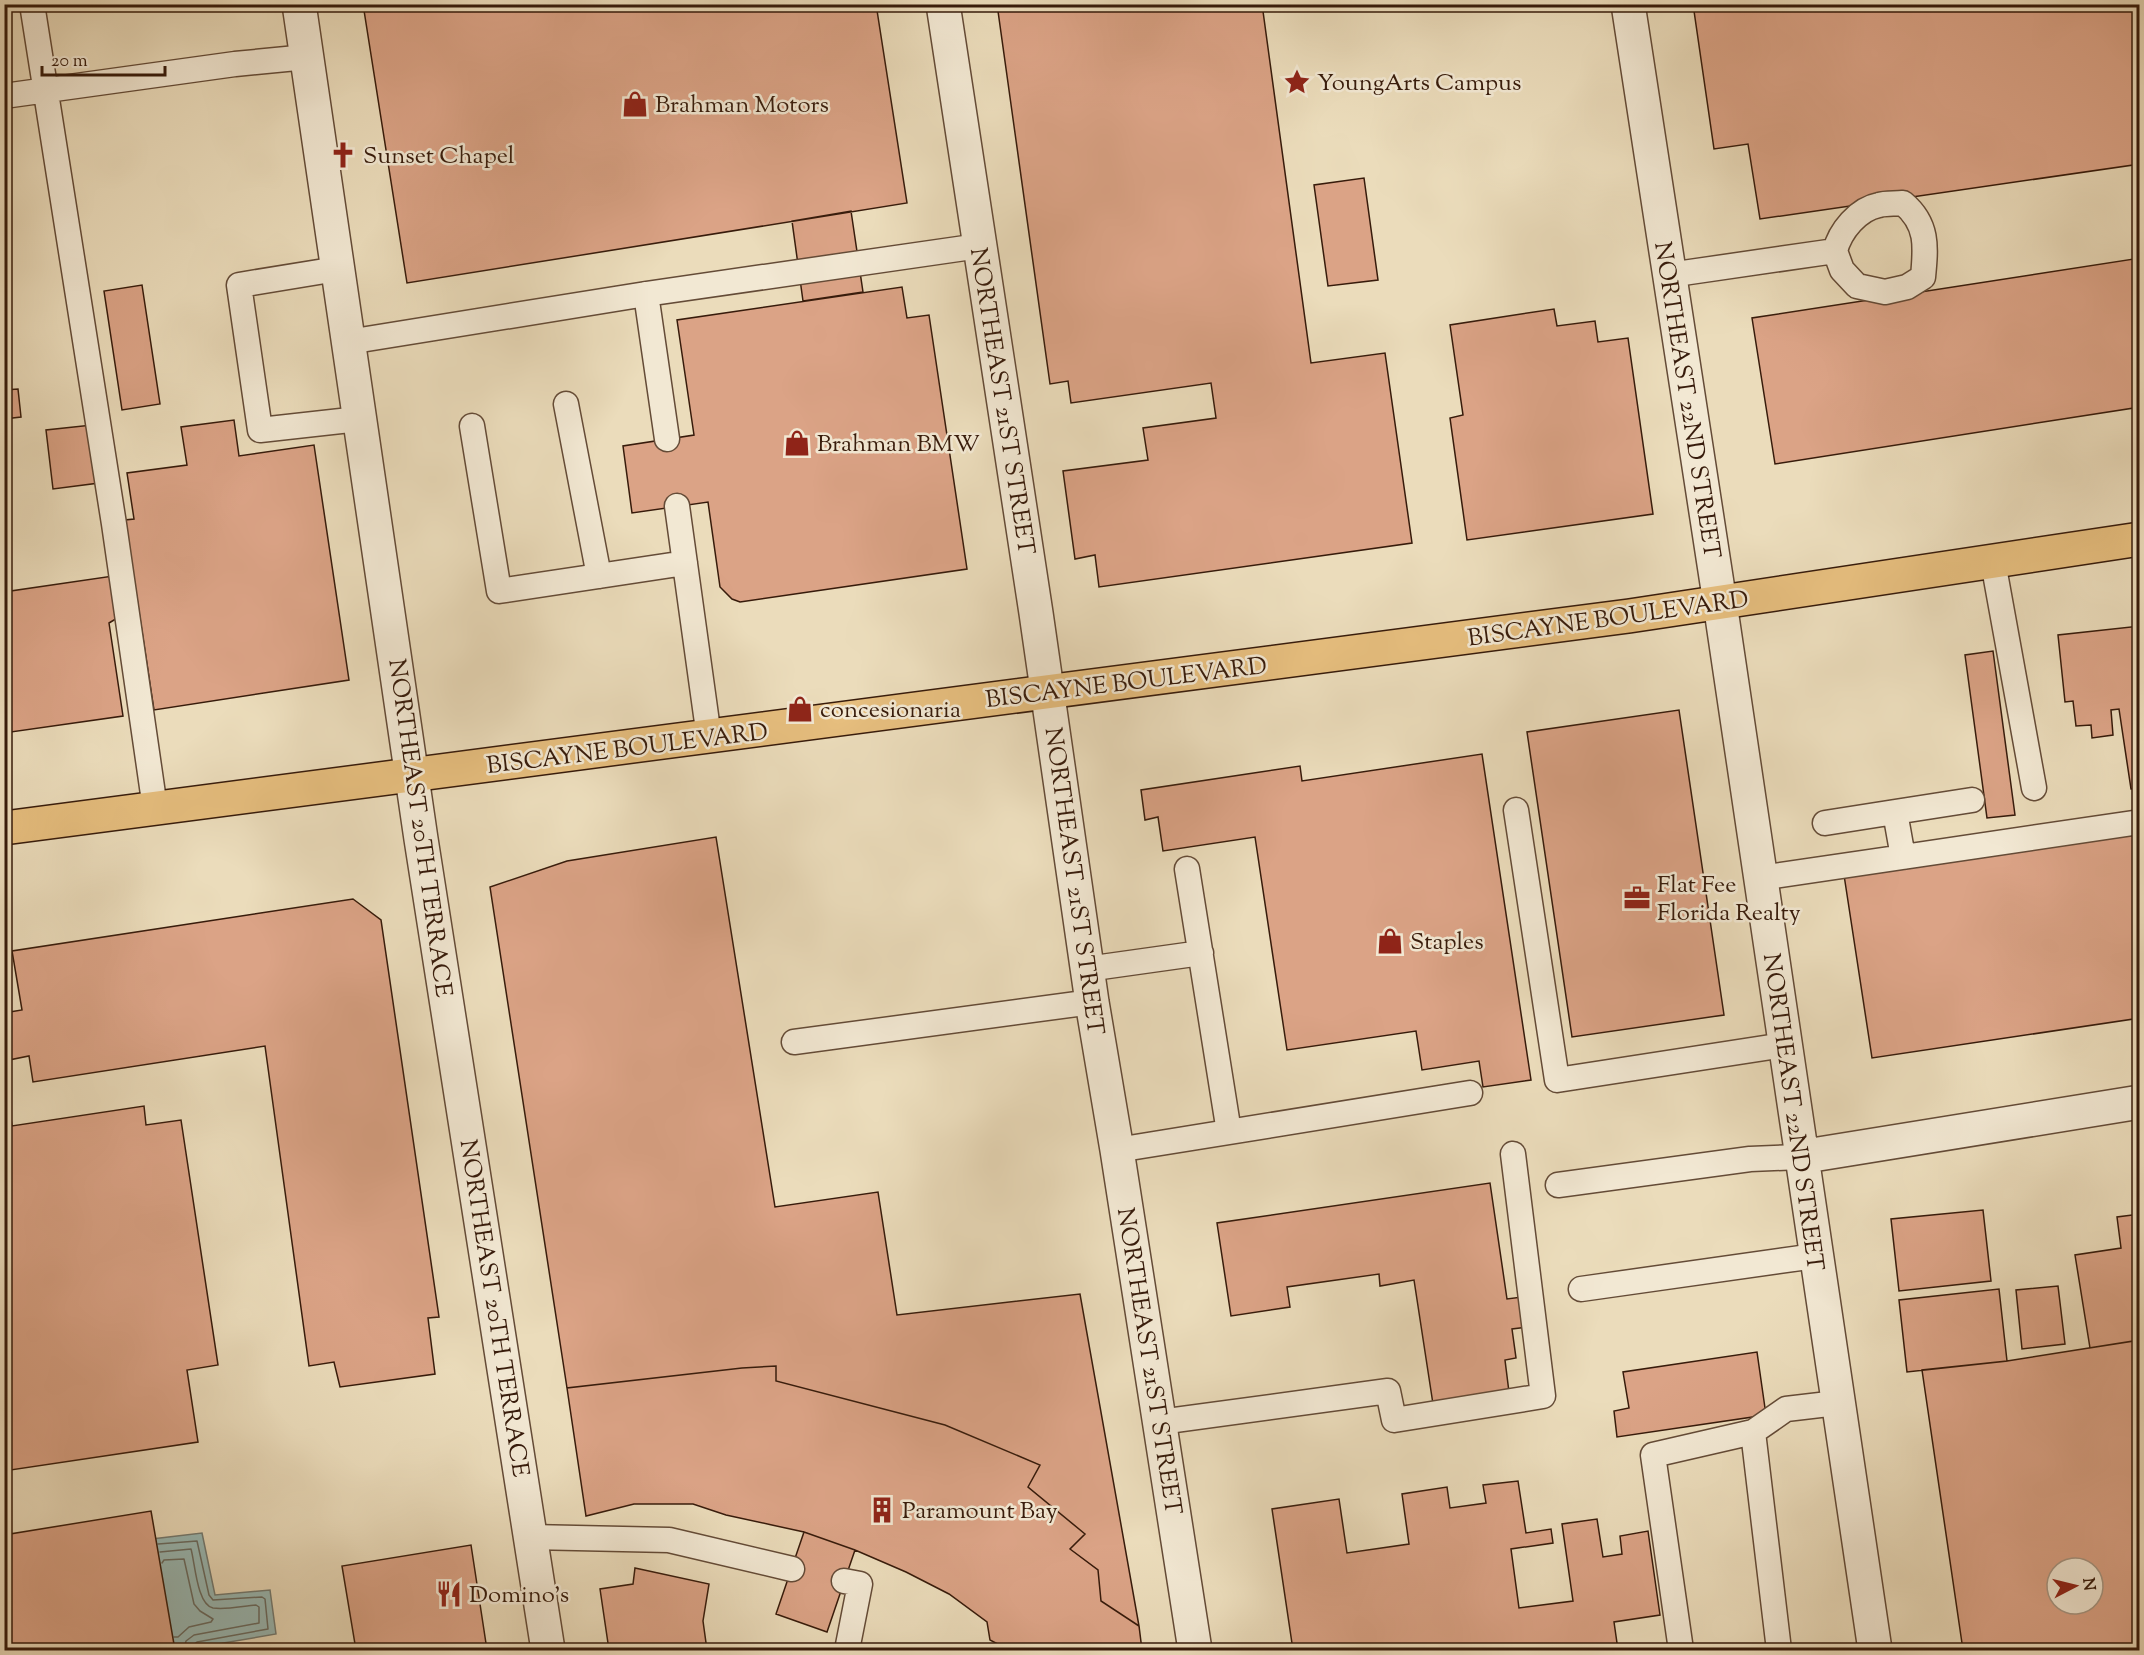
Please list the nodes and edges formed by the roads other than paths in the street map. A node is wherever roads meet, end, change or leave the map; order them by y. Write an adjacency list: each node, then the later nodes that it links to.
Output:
1 (32, 4): 6 (lane)
2 (299, 4): 5 (street, NORTHEAST 20TH TERRACE)
3 (943, 4): 8 (street, NORTHEAST 21ST STREET)
4 (1628, 4): 11 (street, NORTHEAST 22ND STREET)
5 (307, 57): 6 (lane); 10 (street, NORTHEAST 20TH TERRACE)
6 (45, 91): 7 (lane); 29 (lane)
7 (4, 96)
8 (980, 246): 12 (lane); 24 (street, NORTHEAST 21ST STREET)
9 (1835, 251): 11 (lane)
10 (338, 269): 13 (street, NORTHEAST 20TH TERRACE); 15 (lane)
11 (1669, 275): 23 (street, NORTHEAST 22ND STREET)
12 (646, 294): 13 (lane); 17 (lane)
13 (348, 342): 15 (street, NORTHEAST 20TH TERRACE)
14 (566, 404): 22 (lane)
15 (359, 418): 26 (street, NORTHEAST 20TH TERRACE)
16 (472, 426): 22 (lane)
17 (667, 439)
18 (677, 506): 21 (lane)
19 (2139, 539): 20 (main road, BISCAYNE BOULEVARD)
20 (1993, 562): 23 (main road, BISCAYNE BOULEVARD); 27 (lane)
21 (685, 563): 22 (lane); 25 (lane)
22 (599, 576)
23 (1720, 603): 24 (main road, BISCAYNE BOULEVARD); 37 (street, NORTHEAST 22ND STREET)
24 (1047, 693): 25 (main road, BISCAYNE BOULEVARD); 39 (street, NORTHEAST 21ST STREET)
25 (709, 737): 26 (main road, BISCAYNE BOULEVARD)
26 (412, 776): 29 (main road, BISCAYNE BOULEVARD); 55 (street, NORTHEAST 20TH TERRACE)
27 (2034, 788)
28 (1972, 800): 31 (lane)
29 (155, 808): 34 (main road, BISCAYNE BOULEVARD)
30 (1516, 810): 42 (lane)
31 (1895, 812): 33 (lane); 35 (lane)
32 (2139, 822): 35 (lane)
33 (1826, 823)
34 (4, 828)
35 (1904, 857): 37 (lane)
36 (1187, 869): 38 (lane)
37 (1760, 878): 42 (street, NORTHEAST 22ND STREET)
38 (1201, 953): 39 (lane); 45 (lane)
39 (1087, 969): 40 (street, NORTHEAST 21ST STREET)
40 (1092, 1002): 41 (lane); 46 (street, NORTHEAST 21ST STREET)
41 (794, 1042)
42 (1784, 1045): 48 (street, NORTHEAST 22ND STREET)
43 (1470, 1093): 45 (lane)
44 (2139, 1102): 48 (street)
45 (1229, 1132): 46 (lane)
46 (1117, 1150): 53 (street, NORTHEAST 21ST STREET)
47 (1513, 1154): 53 (lane)
48 (1800, 1157): 49 (lane); 50 (street, NORTHEAST 22ND STREET)
49 (1558, 1185)
50 (1815, 1256): 51 (lane); 52 (street, NORTHEAST 22ND STREET)
51 (1581, 1289)
52 (1837, 1403): 54 (lane); 63 (street, NORTHEAST 22ND STREET)
53 (1160, 1422): 60 (street, NORTHEAST 21ST STREET)
54 (1753, 1432): 61 (lane); 62 (lane)
55 (530, 1537): 56 (lane); 58 (street, NORTHEAST 20TH TERRACE)
56 (792, 1569)
57 (844, 1581): 59 (lane)
58 (548, 1650)
59 (847, 1650)
60 (1195, 1650)
61 (1681, 1650)
62 (1779, 1650)
63 (1875, 1650)

